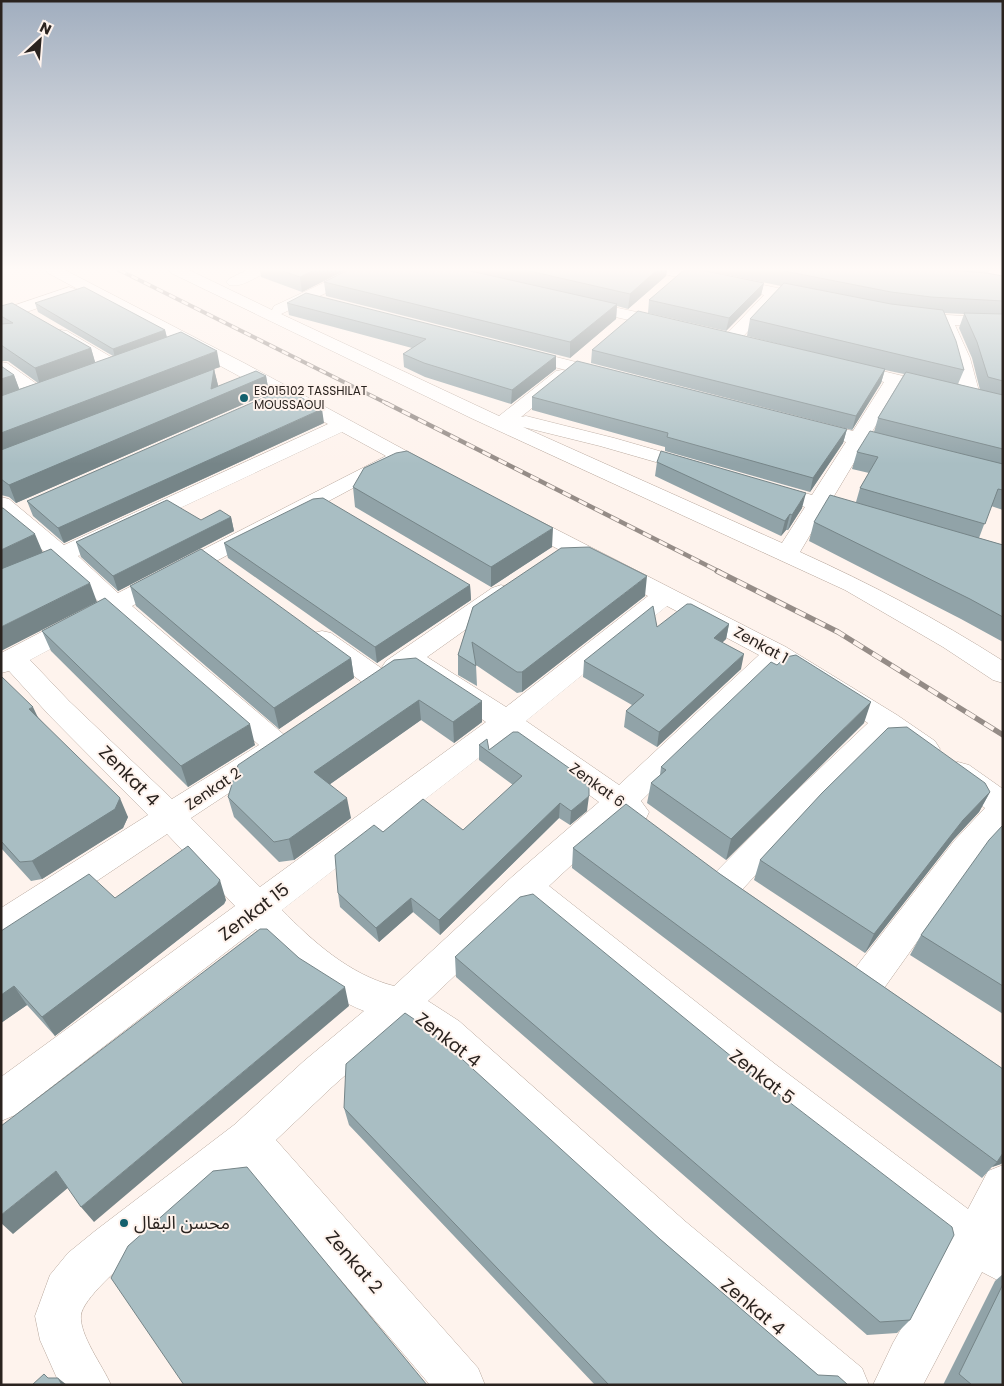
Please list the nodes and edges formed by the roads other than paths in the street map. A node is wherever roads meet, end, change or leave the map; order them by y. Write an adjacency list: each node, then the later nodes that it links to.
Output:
1 (58, 335): 11 (street)
2 (176, 335): 6 (street)
3 (320, 335): 22 (street)
4 (726, 335): 7 (street)
5 (951, 335): 19 (street)
6 (186, 340): 8 (street); 15 (street)
7 (748, 343)
8 (164, 347)
9 (506, 350): 14 (street)
10 (587, 355): 14 (street)
11 (130, 359)
12 (834, 364): 17 (street)
13 (1, 367): 20 (street)
14 (572, 367): 18 (street); 23 (street)
15 (240, 368): 16 (street); 25 (street)
16 (213, 378)
17 (895, 378): 19 (street); 26 (street)
18 (620, 379)
19 (972, 399): 21 (street)
20 (19, 400)
21 (1003, 406)
22 (480, 415): 23 (street); 39 (street)
23 (507, 419): 29 (street)
24 (790, 422): 26 (street)
25 (343, 424): 28 (street); 40 (street)
26 (857, 438): 27 (street); 33 (street)
27 (921, 455)
28 (401, 456): 30 (street); 32 (street)
29 (715, 473)
30 (447, 480)
31 (751, 484): 33 (street)
32 (319, 497): 36 (street); 41 (street)
33 (818, 505): 37 (street); 39 (street)
34 (13, 511): 40 (street)
35 (503, 511): 38 (street, Zenkat 1)
36 (344, 512)
37 (882, 524)
38 (572, 547): 42 (street); 46 (street, Zenkat 1)
39 (787, 554): 52 (street)
40 (63, 556): 45 (street); 47 (street)
41 (207, 557): 43 (street); 47 (street)
42 (547, 563)
43 (230, 573)
44 (523, 579): 50 (street)
45 (1, 583)
46 (665, 595): 49 (street, Zenkat 1); 55 (street, Zenkat 15)
47 (116, 604): 51 (street); 60 (street, Zenkat 2)
48 (306, 628): 53 (street)
49 (777, 652): 56 (street, Zenkat 1); 57 (street)
50 (409, 658): 53 (street); 55 (street, Zenkat 6)
51 (7, 661): 60 (street, Zenkat 4)
52 (1003, 674)
53 (377, 679): 54 (street)
54 (352, 696)
55 (506, 722): 57 (street, Zenkat 6); 64 (street, Zenkat 15)
56 (887, 722): 58 (street, Zenkat 1); 62 (street)
57 (620, 802): 61 (street, Zenkat 6); 63 (street)
58 (1003, 805)
59 (1003, 809): 66 (street)
60 (170, 817): 64 (street, Zenkat 4); 65 (street, Zenkat 2)
61 (658, 830)
62 (729, 881)
63 (526, 886): 67 (street); 71 (street, Zenkat 5)
64 (259, 908): 67 (street, Zenkat 4); 68 (street, Zenkat 15)
65 (2, 923)
66 (870, 980)
67 (400, 1004): 69 (street); 74 (street, Zenkat 4)
68 (1, 1101)
69 (248, 1139): 72 (street); 73 (street, Zenkat 2)
70 (1003, 1186): 71 (street)
71 (989, 1251): 75 (street)
72 (87, 1385)
73 (461, 1385)
74 (845, 1385)
75 (896, 1385)

